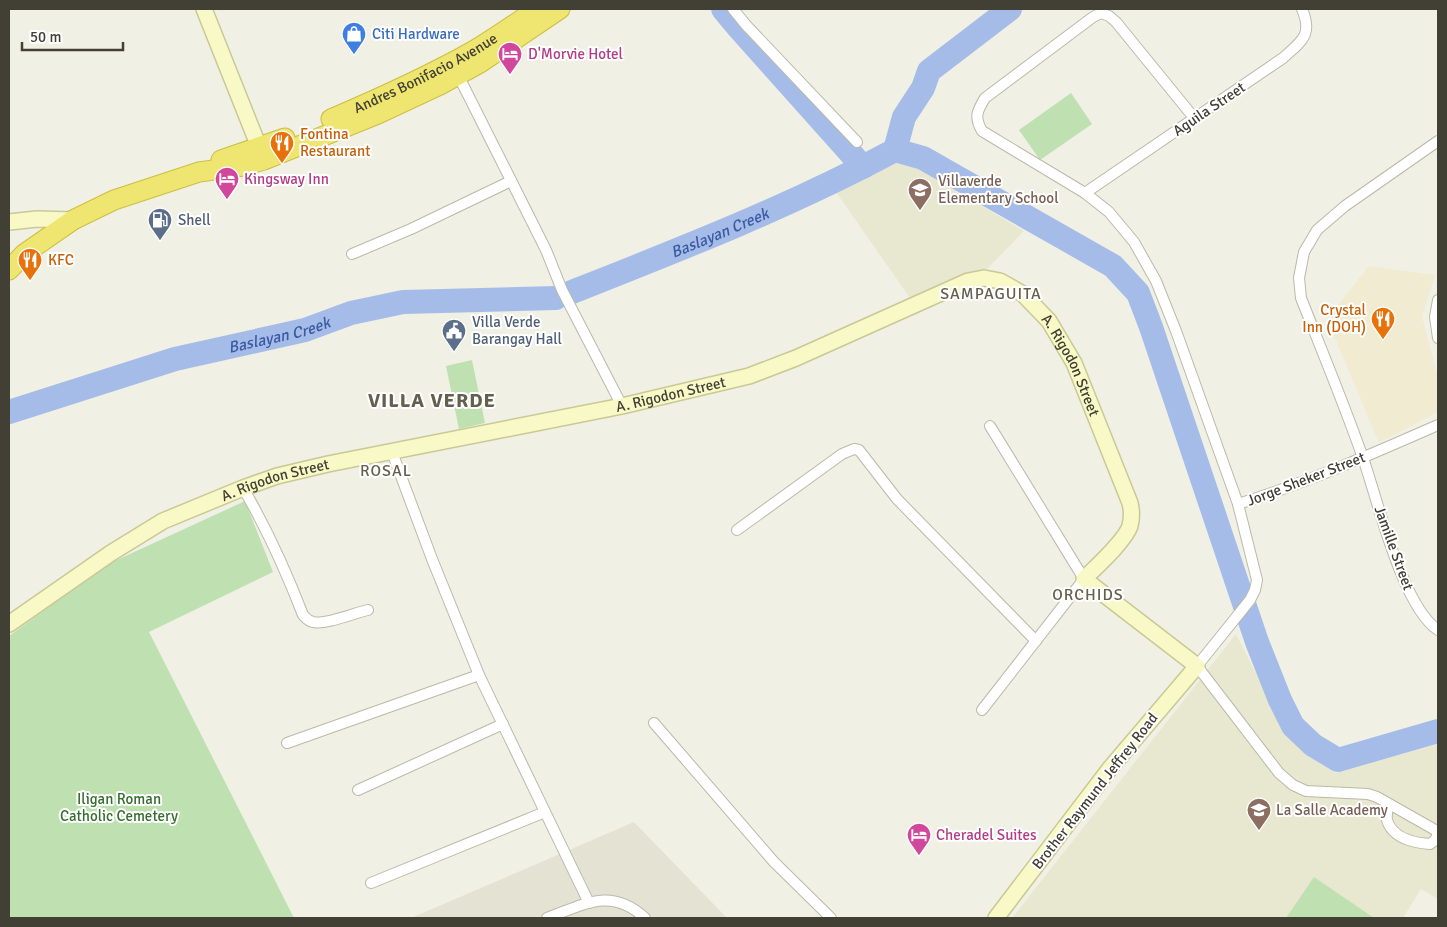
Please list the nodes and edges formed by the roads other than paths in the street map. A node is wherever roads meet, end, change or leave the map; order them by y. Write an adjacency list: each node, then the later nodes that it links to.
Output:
1 (204, 9): 10 (street)
2 (537, 9): 6 (highway, Andres Bonifacio Avenue)
3 (560, 9): 6 (highway, Andres Bonifacio Avenue)
4 (733, 9): 9 (street)
5 (1302, 9): 7 (street, Aguila Street)
6 (455, 69): 10 (highway, Andres Bonifacio Avenue); 11 (street)
7 (1195, 119): 12 (street, Aguila Street); 12 (street)
8 (1438, 141): 23 (street, Jamille Street)
9 (857, 142)
10 (261, 154): 13 (highway, Andres Bonifacio Avenue)
11 (511, 181): 15 (street); 19 (street)
12 (1085, 193): 25 (street)
13 (73, 220): 14 (street); 16 (highway, Andres Bonifacio Avenue)
14 (9, 222)
15 (352, 254)
16 (9, 270)
17 (1438, 300): 18 (street)
18 (1438, 338)
19 (622, 406): 22 (street, A. Rigodon Street); 27 (street, A. Rigodon Street)
20 (1438, 425): 23 (street, Jorge Sheker Street)
21 (990, 426): 27 (street)
22 (392, 452): 24 (street, A. Rigodon Street); 33 (street)
23 (1363, 458): 25 (street, Jorge Sheker Street); 30 (street, Jamille Street)
24 (243, 488): 28 (street); 29 (street, A. Rigodon Street)
25 (1238, 504): 32 (street, Jorge Sheker Street)
26 (737, 530): 31 (street)
27 (1084, 579): 31 (street); 32 (street)
28 (368, 610)
29 (9, 624)
30 (1438, 630)
31 (1036, 641): 34 (street)
32 (1197, 666): 39 (street); 46 (street, Brother Raymund Jeffrey Road)
33 (479, 675): 36 (street); 37 (street)
34 (982, 710)
35 (654, 723): 45 (street)
36 (503, 724): 38 (street); 40 (street)
37 (287, 743)
38 (358, 790)
39 (1388, 804): 39 (street)
40 (545, 812): 41 (street); 42 (street)
41 (371, 883)
42 (589, 903): 43 (street); 44 (street)
43 (547, 918)
44 (645, 918)
45 (831, 918)
46 (996, 918)

